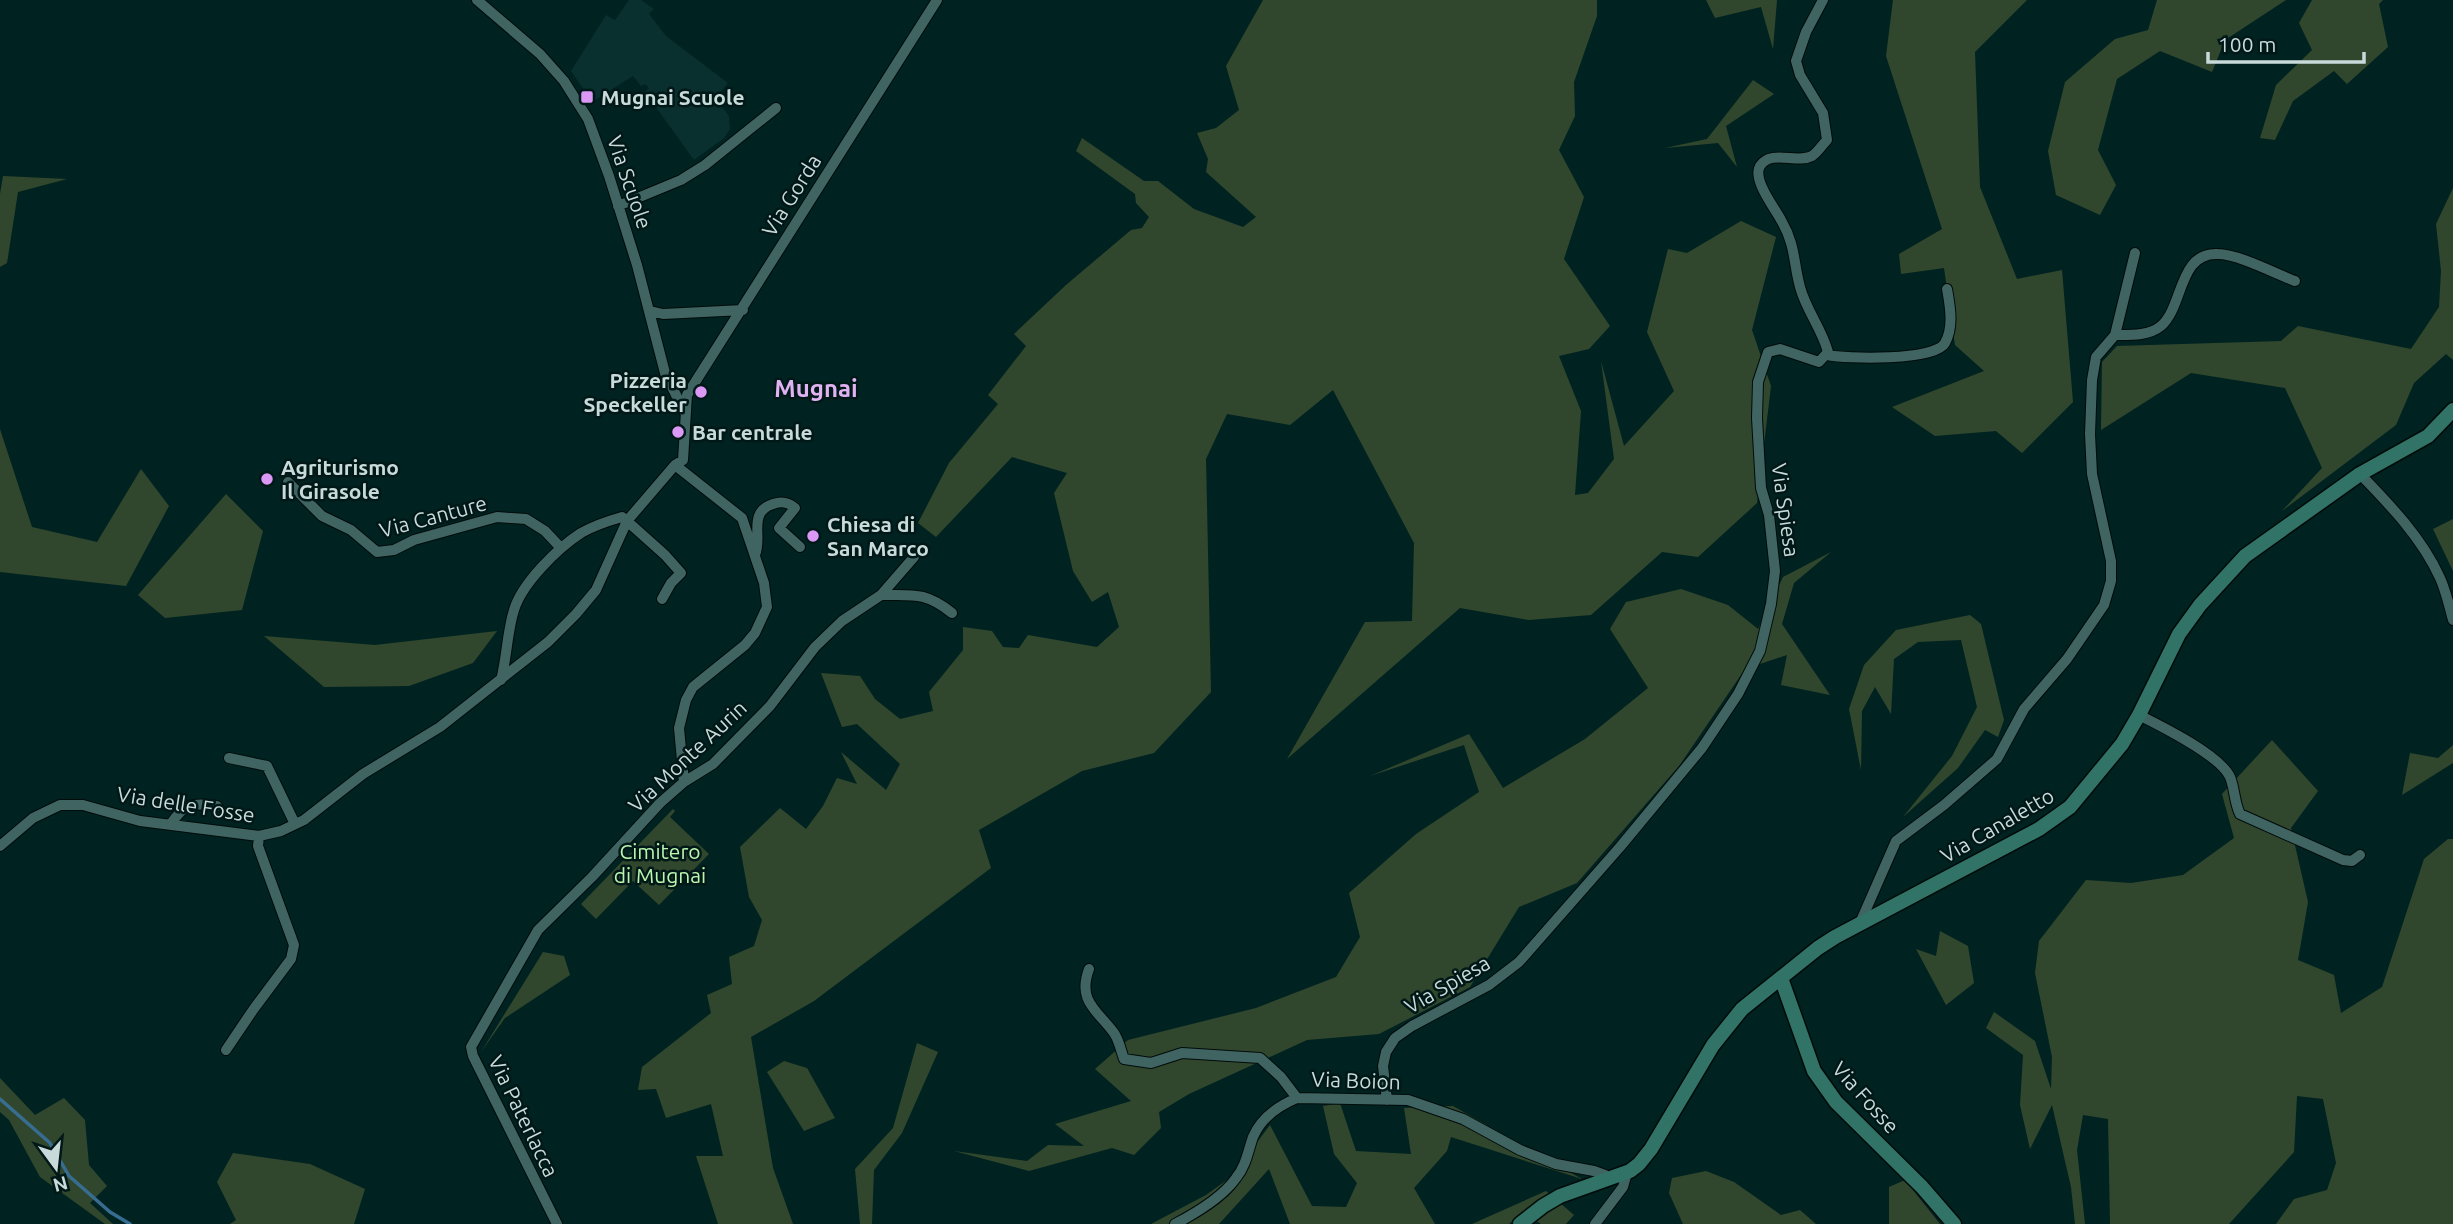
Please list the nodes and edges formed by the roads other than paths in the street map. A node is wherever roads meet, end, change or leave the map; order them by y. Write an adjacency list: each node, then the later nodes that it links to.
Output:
1 (477, 0): 5 (street, Via Scuole)
2 (937, 0): 9 (street, Via Gorda)
3 (1823, 0): 12 (street)
4 (776, 108): 5 (street)
5 (618, 206): 10 (street, Via Scuole)
6 (2135, 253): 11 (street)
7 (2295, 281): 11 (street)
8 (1947, 289): 12 (street)
9 (743, 310): 10 (street); 14 (street, Via Gorda)
10 (650, 311): 14 (street, Via Scuole)
11 (2115, 335): 38 (street)
12 (1827, 355): 43 (street, Via Spiesa)
13 (2453, 410): 16 (street, Via Canaletto)
14 (685, 413): 15 (street)
15 (675, 465): 18 (street); 21 (street)
16 (2360, 474): 26 (street); 28 (street, Via Canaletto)
17 (288, 482): 20 (street, Via Canture)
18 (627, 521): 20 (street); 24 (street); 27 (street)
19 (800, 547): 21 (street)
20 (561, 548): 27 (street)
21 (755, 556): 30 (street)
22 (914, 557): 23 (street, Via Monte Aurin)
23 (881, 595): 25 (street); 30 (street, Via Monte Aurin)
24 (662, 598)
25 (952, 613)
26 (2453, 620)
27 (501, 680): 32 (street, Via delle Fosse)
28 (2139, 715): 36 (street); 38 (street, Via Canaletto)
29 (229, 758): 32 (street)
30 (684, 782): 37 (street, Via Monte Aurin)
31 (217, 806): 33 (street)
32 (295, 824): 34 (street, Via delle Fosse)
33 (170, 825): 34 (street, Via delle Fosse); 35 (street, Via delle Fosse)
34 (259, 836): 41 (street)
35 (0, 846)
36 (2361, 855)
37 (549, 917): 46 (street, Via Paterlacca)
38 (1860, 924): 40 (street, Via Canaletto)
39 (1089, 969): 42 (street, Via Boion)
40 (1781, 978): 44 (street, Via Canaletto); 50 (street, Via Fosse)
41 (226, 1050)
42 (1297, 1098): 43 (street, Via Boion); 47 (street)
43 (1387, 1100): 45 (street, Via Boion)
44 (1626, 1173): 45 (street, Via Canaletto); 49 (street)
45 (1609, 1179): 48 (street, Via Canaletto)
46 (557, 1224)
47 (1175, 1224)
48 (1520, 1224)
49 (1594, 1224)
50 (1954, 1224)

